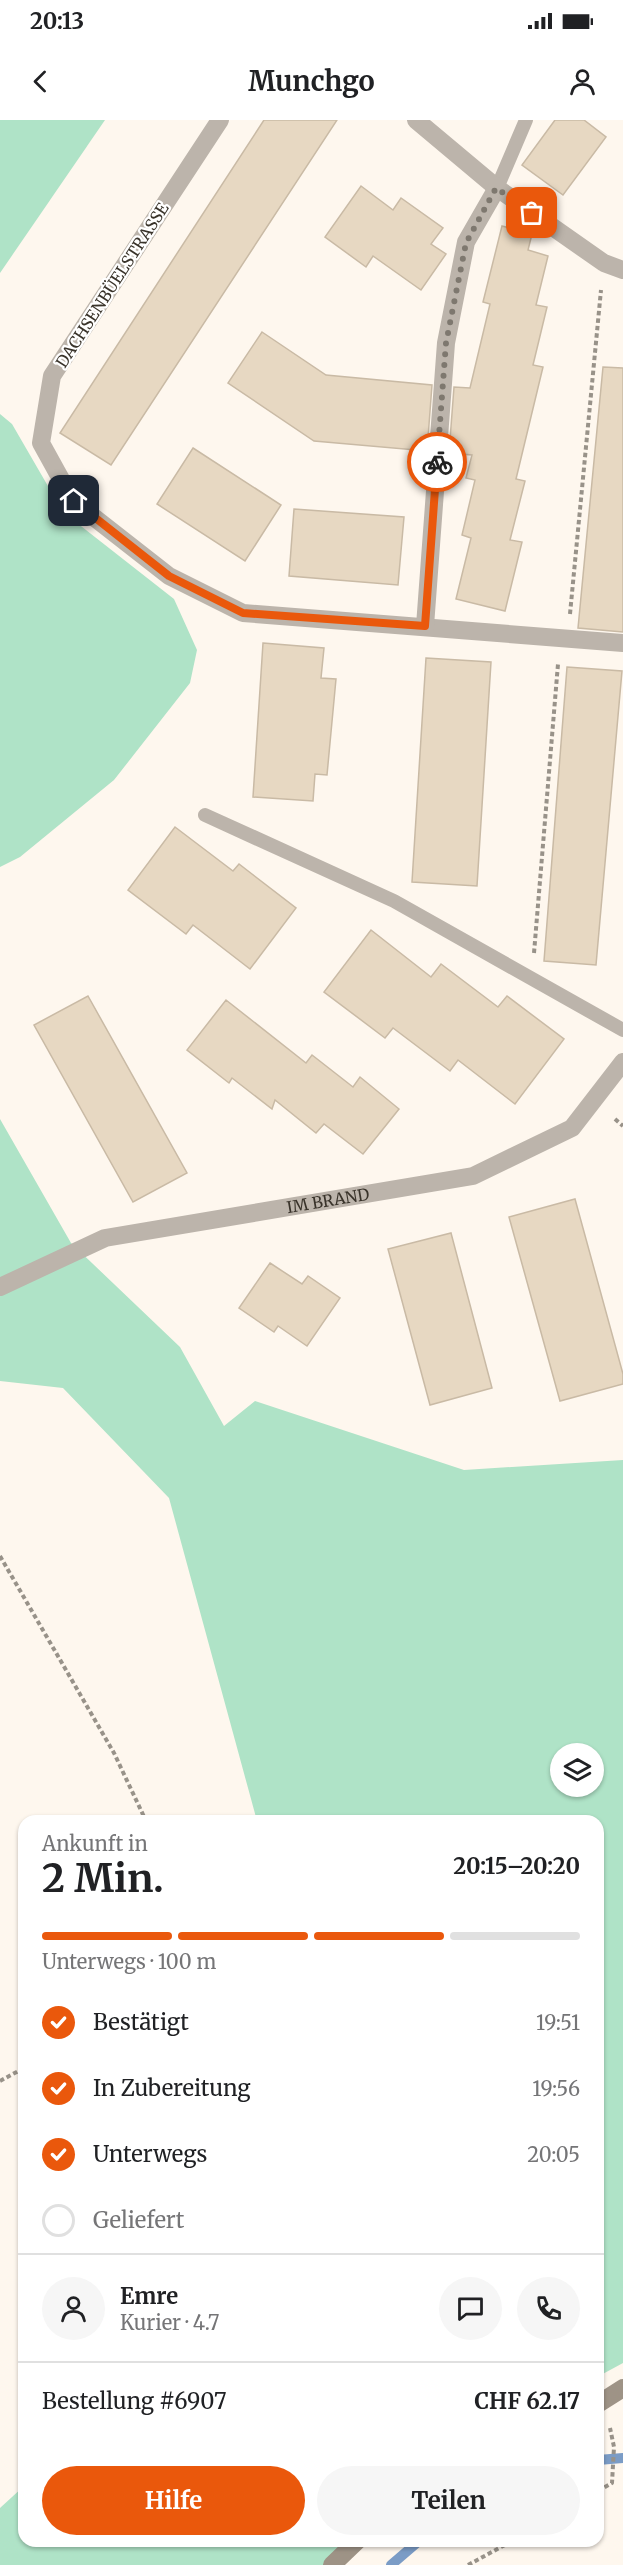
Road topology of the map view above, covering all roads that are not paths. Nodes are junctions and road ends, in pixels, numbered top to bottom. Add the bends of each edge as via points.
1 (220, 120) edge
2 (416, 120) edge
3 (526, 120) edge
4 (496, 188) junction
5 (623, 270) edge
6 (425, 626) junction
7 (623, 643) edge
8 (205, 815) dead end
9 (623, 1030) edge
10 (623, 1062) edge
11 (0, 1287) edge
12 (623, 2388) edge
13 (604, 2400) edge
14 (351, 2547) edge
15 (332, 2565) edge

1 - 6 street, DACHSENBÜELSTRASSE via 52,376 41,442 74,501 169,576 243,613
2 - 4 street
3 - 4 lane
4 - 5 street via 604,263
4 - 6 street via 466,243 446,343
6 - 7 street, DACHSENBÜELSTRASSE
8 - 9 lane via 394,901
10 - 11 street, IM BRAND via 572,1128 473,1176 105,1238
12 - 13 street
14 - 15 street

